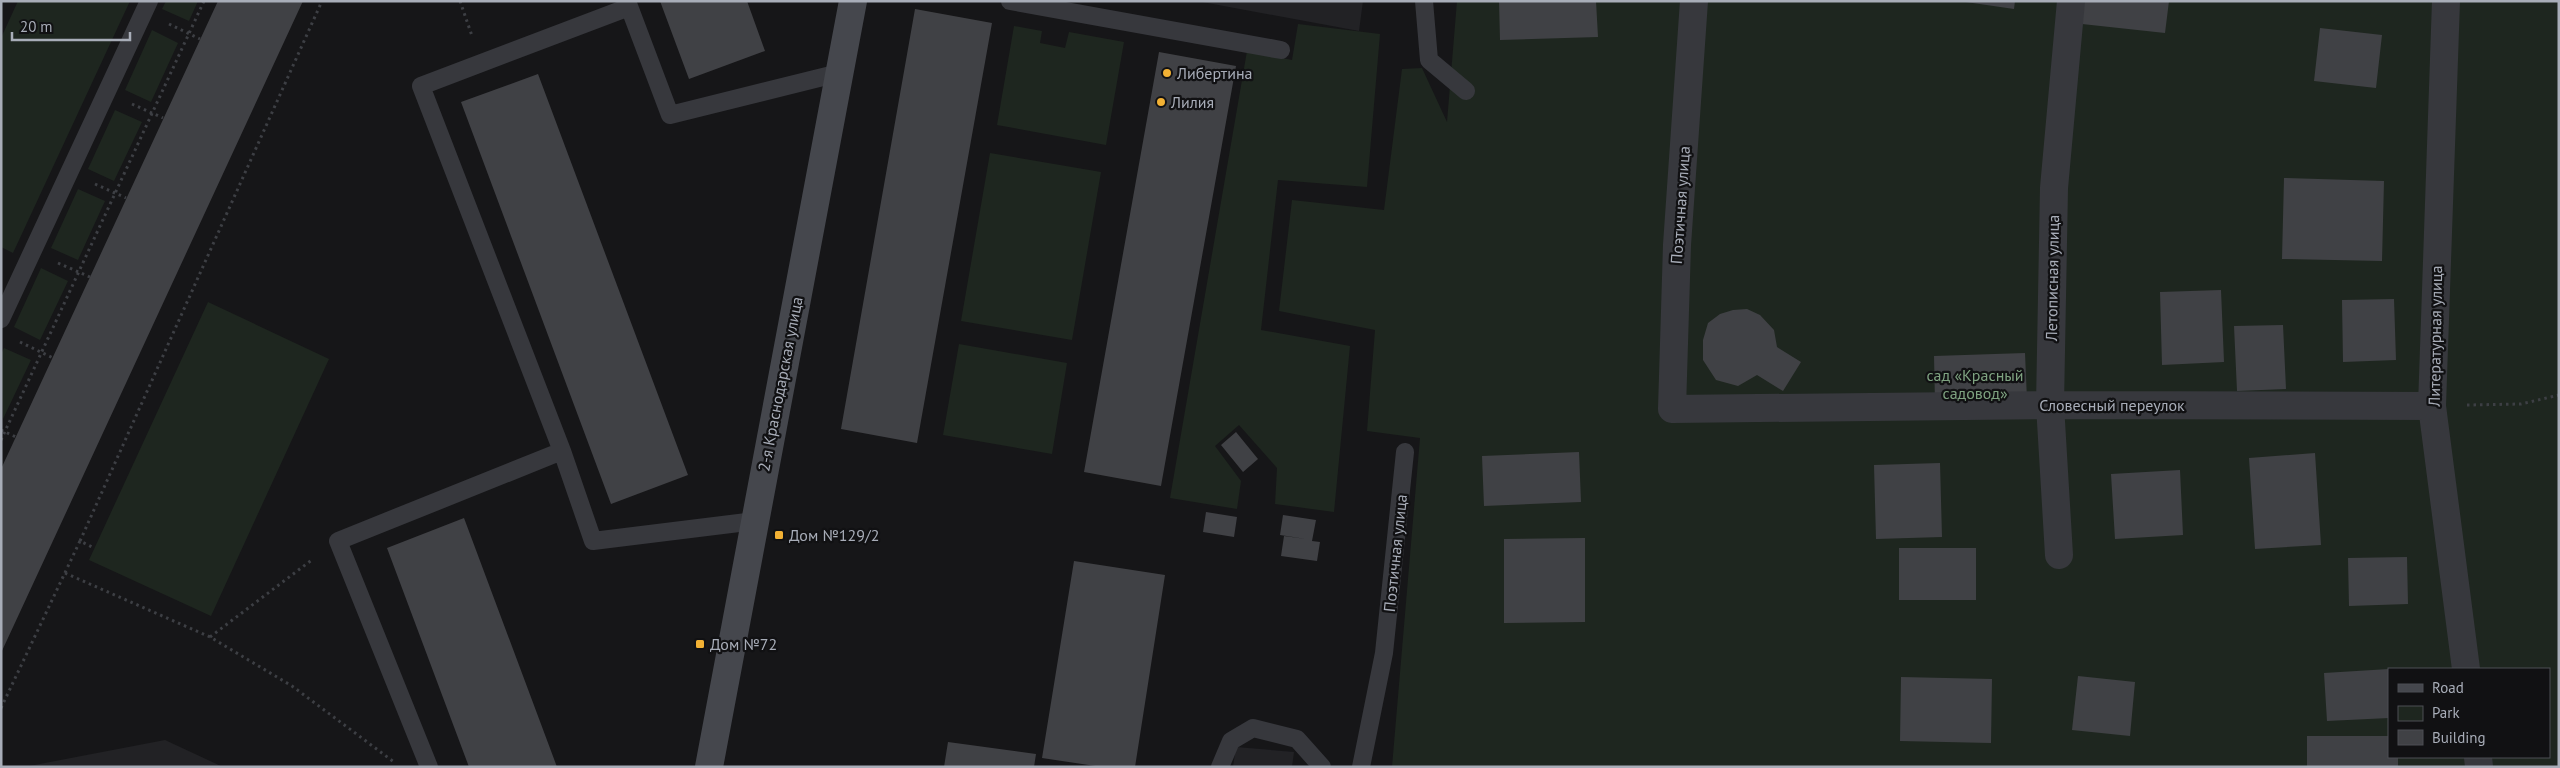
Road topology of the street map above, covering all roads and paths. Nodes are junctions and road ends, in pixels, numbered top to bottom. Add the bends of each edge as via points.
1 (149, 1) edge
2 (204, 1) edge
3 (322, 1) edge
4 (460, 1) edge
5 (853, 1) edge
6 (1010, 1) edge
7 (1424, 1) edge
8 (1694, 1) edge
9 (2071, 1) edge
10 (2446, 1) edge
11 (628, 4) edge
12 (1281, 50) dead end
13 (481, 63) junction
14 (839, 73) junction
15 (1466, 91) dead end
16 (1, 319) edge
17 (18, 341) dead end
18 (42, 352) junction
19 (53, 358) dead end
20 (2559, 395) edge
21 (2050, 405) junction
22 (2432, 406) junction
23 (1672, 409) joint
24 (3, 431) edge
25 (16, 437) dead end
26 (1, 440) edge
27 (562, 452) junction
28 (1405, 452) dead end
29 (755, 521) junction
30 (80, 541) junction
31 (338, 541) junction
32 (94, 548) dead end
33 (2059, 555) dead end
34 (65, 573) junction
35 (210, 636) junction
36 (2466, 668) edge
37 (1, 708) edge
38 (401, 767) edge
39 (430, 767) edge
40 (709, 767) edge
41 (1220, 767) edge
42 (1322, 767) edge
43 (1362, 767) edge

1 - 16 lane
2 - 18 path
3 - 30 path
4 - 13 path
5 - 14 street, 2-я Краснодарская улица
6 - 12 lane
7 - 15 lane via 1429,60
8 - 23 street, Поэтичная улица via 1676,244
9 - 21 street, Летописная улица via 2054,188
10 - 22 street, Литературная улица
11 - 13 lane
11 - 14 lane via 670,115
13 - 27 lane via 421,86
14 - 29 street, 2-я Краснодарская улица
17 - 18 path
18 - 19 path
18 - 24 path
20 - 22 path via 2521,404
21 - 22 street, Словесный переулок
21 - 23 street, Словесный переулок
21 - 33 street, Летописная улица
22 - 36 street, Литературная улица
24 - 25 path
24 - 26 path
27 - 29 lane via 593,541
27 - 31 lane
28 - 43 lane, Поэтичная улица via 1384,653
29 - 40 street, 2-я Краснодарская улица
30 - 32 path
30 - 34 path
31 - 35 path
31 - 39 lane
34 - 35 path
34 - 37 path
35 - 38 path via 292,686
41 - 42 lane via 1231,741 1253,728 1297,739

